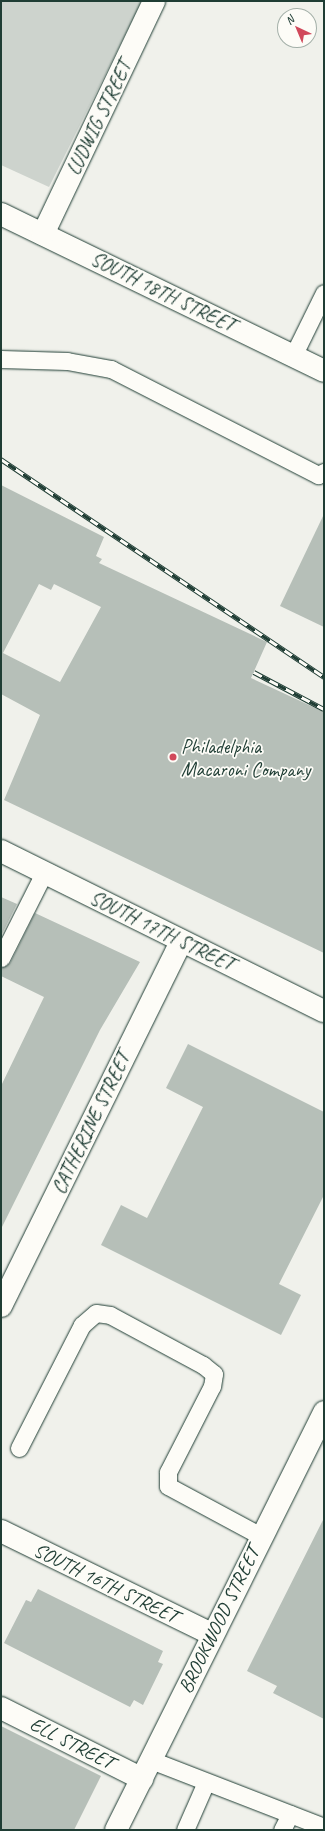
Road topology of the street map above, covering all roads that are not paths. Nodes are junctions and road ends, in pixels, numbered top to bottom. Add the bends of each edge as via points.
1 (154, 1) edge
2 (1, 214) edge
3 (43, 234) junction
4 (324, 293) edge
5 (319, 315) edge
6 (293, 356) junction
7 (1, 359) edge
8 (324, 371) edge
9 (324, 472) edge
10 (1, 851) edge
11 (44, 873) junction
12 (181, 941) junction
13 (1, 958) edge
14 (324, 1011) edge
15 (1, 1306) edge
16 (324, 1412) edge
17 (19, 1448) dead end
18 (1, 1532) edge
19 (261, 1536) junction
20 (211, 1634) junction
21 (1, 1708) edge
22 (147, 1770) junction
23 (206, 1782) junction
24 (290, 1814) junction
25 (324, 1827) edge
26 (116, 1830) edge
27 (185, 1830) edge
28 (282, 1830) edge

1 - 3 street, LUDWIG STREET
2 - 3 street, SOUTH 18TH STREET
3 - 6 street, SOUTH 18TH STREET
4 - 5 lane
5 - 6 lane
6 - 8 street, SOUTH 18TH STREET
7 - 9 lane via 67,361 111,369 318,474
10 - 11 street, SOUTH 17TH STREET
11 - 12 street, SOUTH 17TH STREET
11 - 13 lane
12 - 14 street, SOUTH 17TH STREET
12 - 15 street, CATHERINE STREET
16 - 19 street, BROOKWOOD STREET
17 - 19 lane via 82,1325 96,1313 110,1316 203,1365 214,1374 212,1386 168,1472 168,1486
18 - 20 street, SOUTH 16TH STREET
19 - 20 street, BROOKWOOD STREET
20 - 22 street, BROOKWOOD STREET
21 - 22 street, ELL STREET
22 - 23 lane
22 - 26 street, BROOKWOOD STREET
23 - 24 lane
23 - 27 lane
24 - 25 lane
24 - 28 lane

